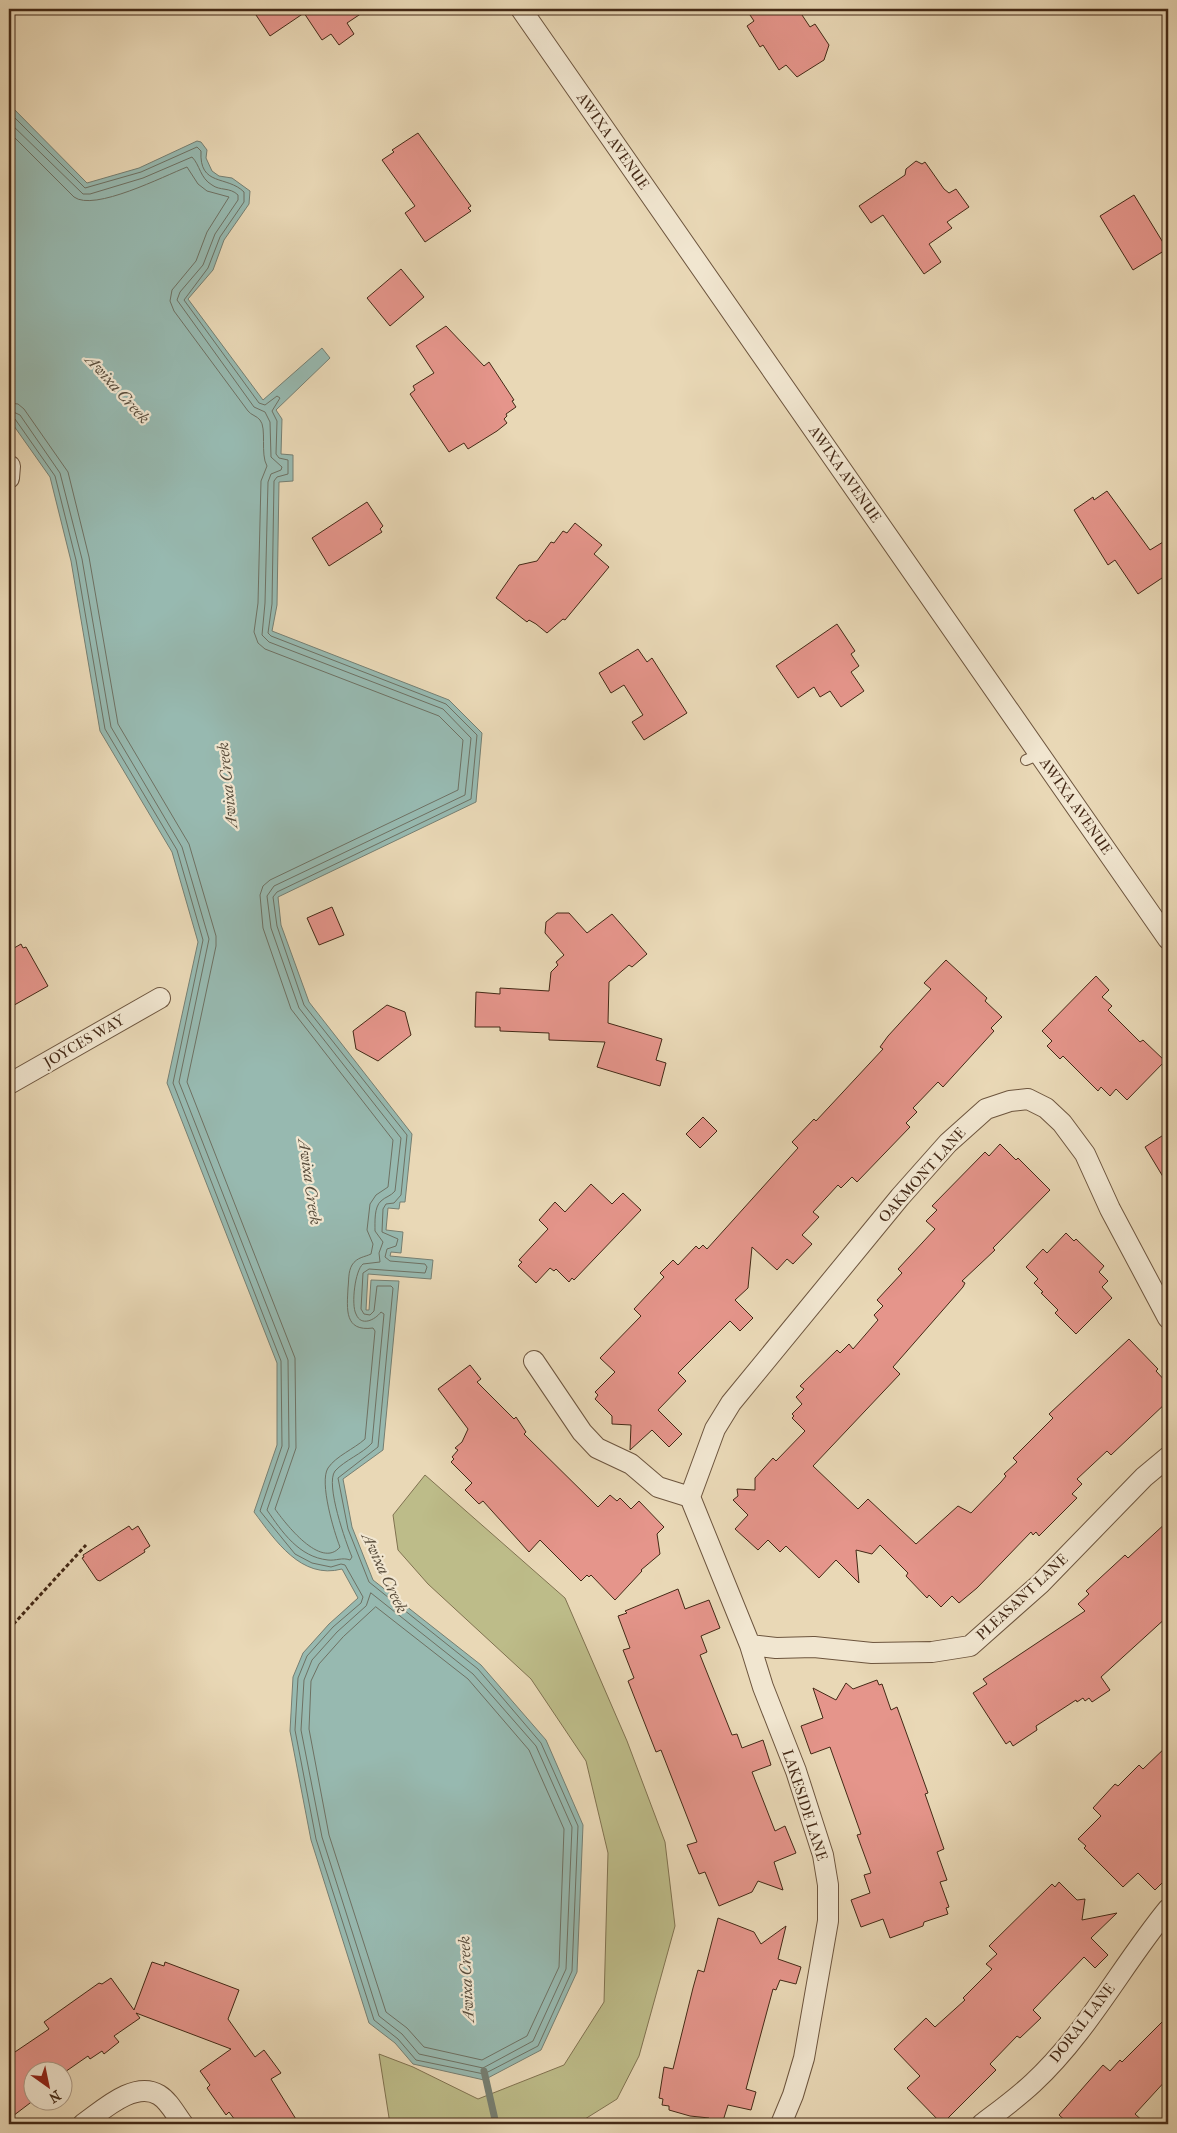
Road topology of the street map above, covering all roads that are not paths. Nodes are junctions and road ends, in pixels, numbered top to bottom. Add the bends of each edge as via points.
1 (521, 9) edge
2 (1168, 939) edge
3 (160, 998) dead end
4 (9, 1084) edge
5 (1168, 1318) edge
6 (534, 1361) dead end
7 (1168, 1457) edge
8 (690, 1497) junction
9 (750, 1645) junction
10 (1168, 1909) edge
11 (83, 2124) edge
12 (183, 2124) edge
13 (781, 2124) edge
14 (982, 2124) edge

1 - 2 street, AWIXA AVENUE via 1033,757
3 - 4 street, JOYCES WAY
5 - 8 street, OAKMONT LANE via 1110,1209 1085,1154 1062,1123 1046,1108 1028,1099 986,1109 948,1143 900,1197 731,1403 715,1429
6 - 8 street via 596,1448 631,1464 658,1487
7 - 9 street, PLEASANT LANE via 1144,1477 1040,1584 970,1646 932,1652 872,1653
8 - 9 street, LAKESIDE LANE
9 - 13 street, LAKESIDE LANE via 812,1817 828,1885 828,1921 804,2058
10 - 14 street, DORAL LANE via 1071,2040 1033,2083
11 - 12 street via 123,2097 142,2092 158,2094 168,2102

